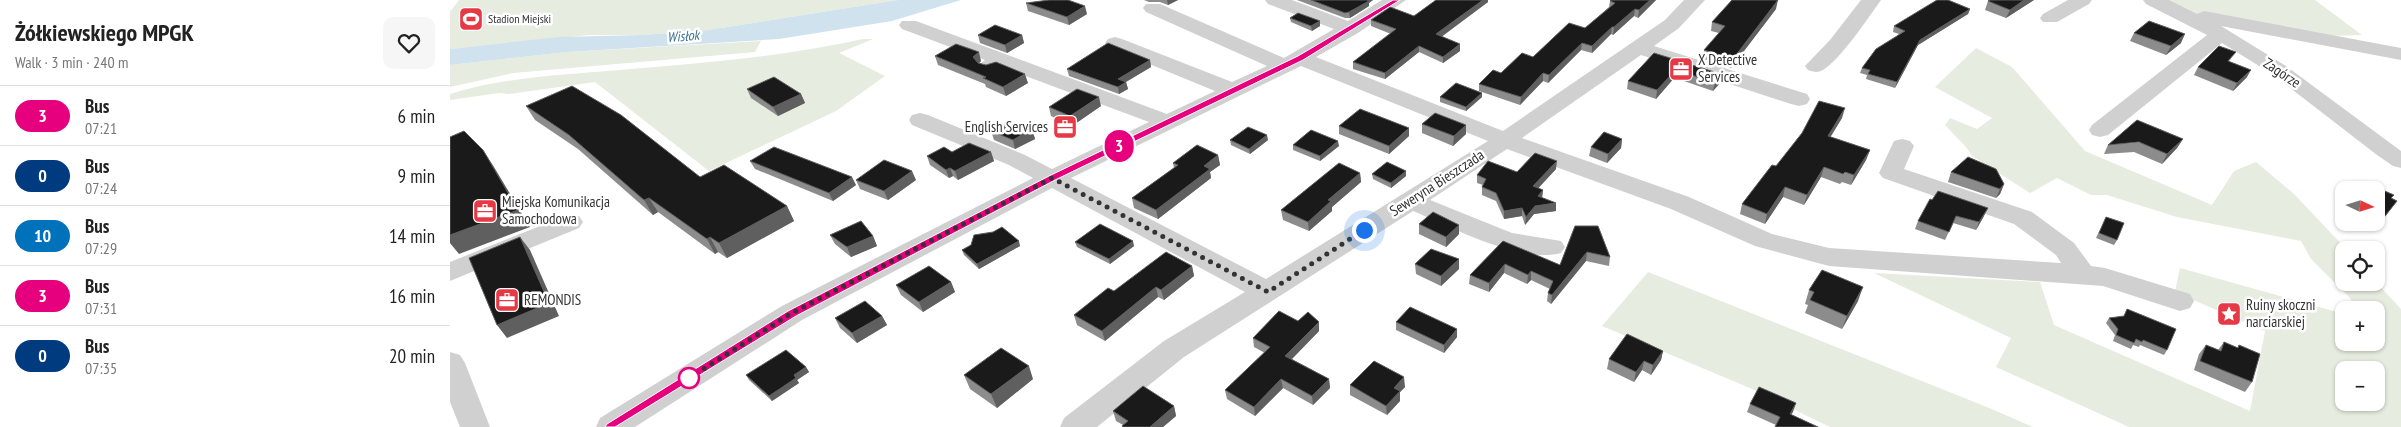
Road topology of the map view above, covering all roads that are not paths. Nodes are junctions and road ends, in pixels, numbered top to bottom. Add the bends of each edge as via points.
1 (1275, 0) edge
2 (1396, 0) edge
3 (1695, 0) edge
4 (1871, 0) edge
5 (2082, 0) edge
6 (2153, 0) edge
7 (1153, 8) dead end
8 (2181, 13) junction
9 (2050, 18) dead end
10 (908, 25) dead end
11 (1351, 29) junction
12 (2221, 34) junction
13 (1115, 43) dead end
14 (1637, 47) junction
15 (2401, 54) edge
16 (1293, 62) junction
17 (1815, 66) dead end
18 (1236, 91) junction
19 (1799, 99) dead end
20 (920, 120) dead end
21 (1168, 122) junction
22 (2100, 130) dead end
23 (1505, 140) junction
24 (1902, 146) dead end
25 (2401, 162) edge
26 (1052, 178) junction
27 (1411, 201) junction
28 (570, 222) dead end
29 (1552, 247) dead end
30 (450, 272) edge
31 (2084, 276) junction
32 (1268, 292) junction
33 (2180, 301) dead end
34 (450, 363) edge
35 (475, 427) edge
36 (611, 427) edge
37 (1075, 427) edge

1 - 11 street
2 - 11 street
3 - 14 street, Seweryna Bieszczada via 1672,24
4 - 17 street via 1838,44
5 - 9 street
6 - 8 street, Zagórze
7 - 16 street
8 - 12 street, Zagórze
8 - 15 street
10 - 21 street via 996,63
11 - 16 street
12 - 22 street
12 - 25 street, Zagórze via 2279,70
13 - 18 street
14 - 19 street
14 - 23 street, Seweryna Bieszczada
16 - 18 street
16 - 23 street
18 - 21 street
20 - 26 street
21 - 26 street
23 - 27 street, Seweryna Bieszczada
23 - 31 street via 1680,203 1764,240 1828,257
24 - 31 street via 1891,173 2022,218 2065,249
26 - 32 street
26 - 36 street via 792,313
27 - 29 street via 1508,241
27 - 32 street, Seweryna Bieszczada
28 - 30 street
31 - 33 street via 2105,278
32 - 37 street, Seweryna Bieszczada via 1174,349
34 - 35 street

